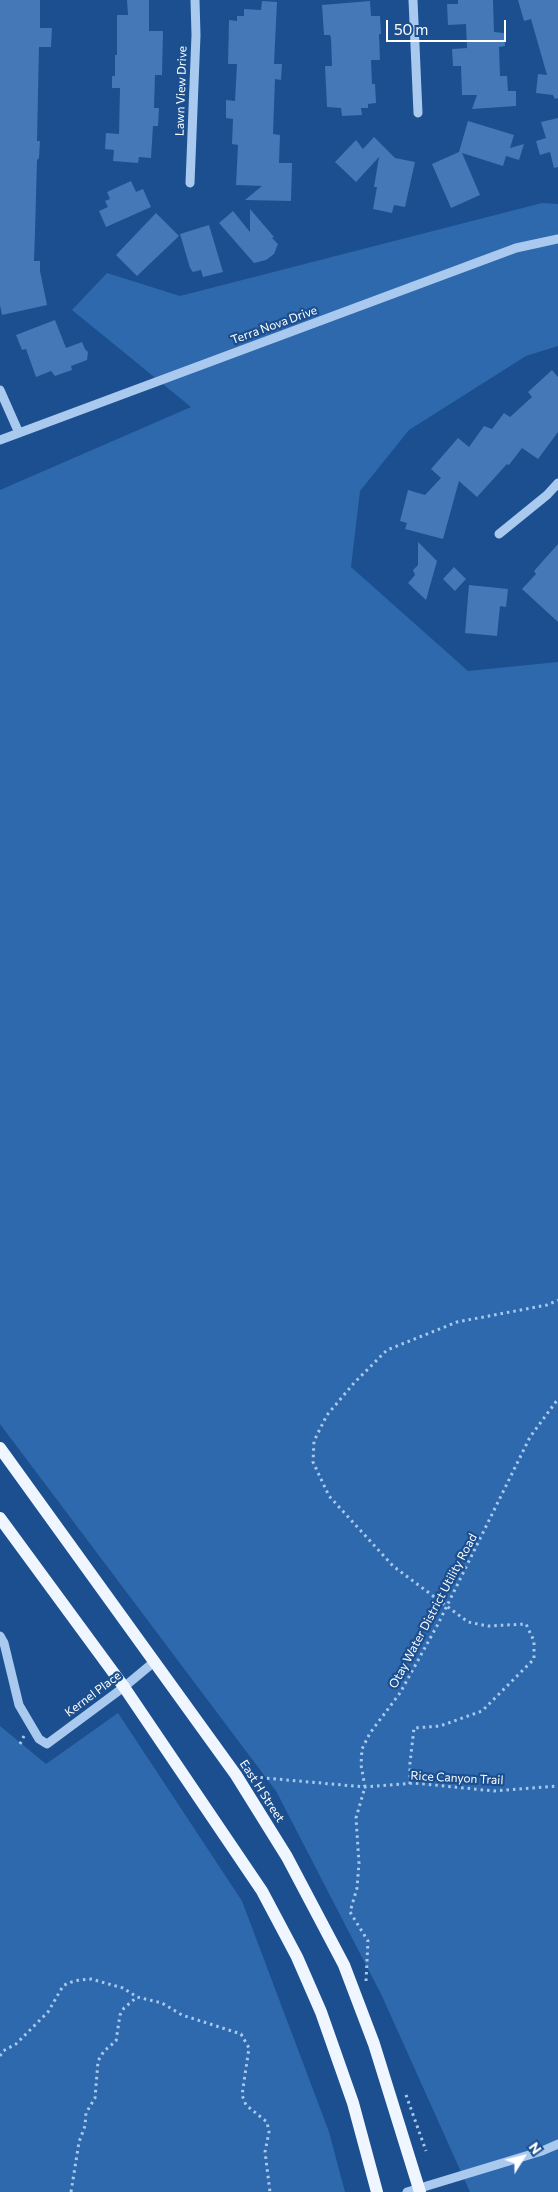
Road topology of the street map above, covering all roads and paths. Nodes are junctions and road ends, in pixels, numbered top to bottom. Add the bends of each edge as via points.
1 (196, 0) edge
2 (412, 0) edge
3 (418, 113) dead end
4 (190, 184) dead end
5 (558, 239) edge
6 (0, 390) edge
7 (19, 433) junction
8 (0, 440) edge
9 (558, 483) edge
10 (499, 534) dead end
11 (558, 1300) edge
12 (558, 1399) edge
13 (0, 1448) edge
14 (0, 1518) edge
15 (446, 1607) junction
16 (0, 1636) edge
17 (154, 1662) junction
18 (124, 1687) junction
19 (236, 1775) junction
20 (410, 1784) junction
21 (365, 1786) junction
22 (558, 1786) edge
23 (366, 1982) dead end
24 (137, 1997) junction
25 (0, 2056) edge
26 (406, 2094) dead end
27 (558, 2144) edge
28 (426, 2151) dead end
29 (415, 2191) edge
30 (71, 2192) edge
31 (270, 2192) edge
32 (377, 2192) edge

1 - 4 street, Lawn View Drive
2 - 3 street
5 - 7 street, Terra Nova Drive via 516,248
6 - 7 street
7 - 8 street, Terra Nova Drive
9 - 10 street
11 - 15 path via 547,1305 457,1322 387,1350 327,1415 314,1441 313,1462 329,1496 393,1566
12 - 15 path, Otay Water District Utility Road via 530,1437
13 - 17 main road, East H Street
14 - 18 main road
15 - 20 path via 468,1622 488,1626 526,1624 534,1641 534,1659 482,1711 440,1726 414,1728
15 - 21 path, Otay Water District Utility Road via 400,1693 362,1748
16 - 18 street, Kernel Place via 19,1706 39,1739 47,1744
17 - 18 street, Kernel Place
17 - 19 main road, East H Street
18 - 32 main road via 262,1890 297,1957 321,2012 353,2103
19 - 21 path, Rice Canyon Trail
19 - 29 main road, East H Street via 287,1857 344,1965 374,2044
20 - 21 path, Rice Canyon Trail
20 - 22 path, Rice Canyon Trail via 494,1791
21 - 23 path, Otay Water District Utility Road via 356,1818 359,1863 357,1888 350,1912 368,1941
24 - 25 path via 123,1988 91,1979 68,1983 48,2012
24 - 30 path via 124,2008 116,2041 98,2061 95,2098 86,2113
24 - 31 path via 162,2003 182,2015 236,2032 245,2039 248,2056 242,2095 246,2105 267,2122 265,2152
26 - 28 path
27 - 29 street

